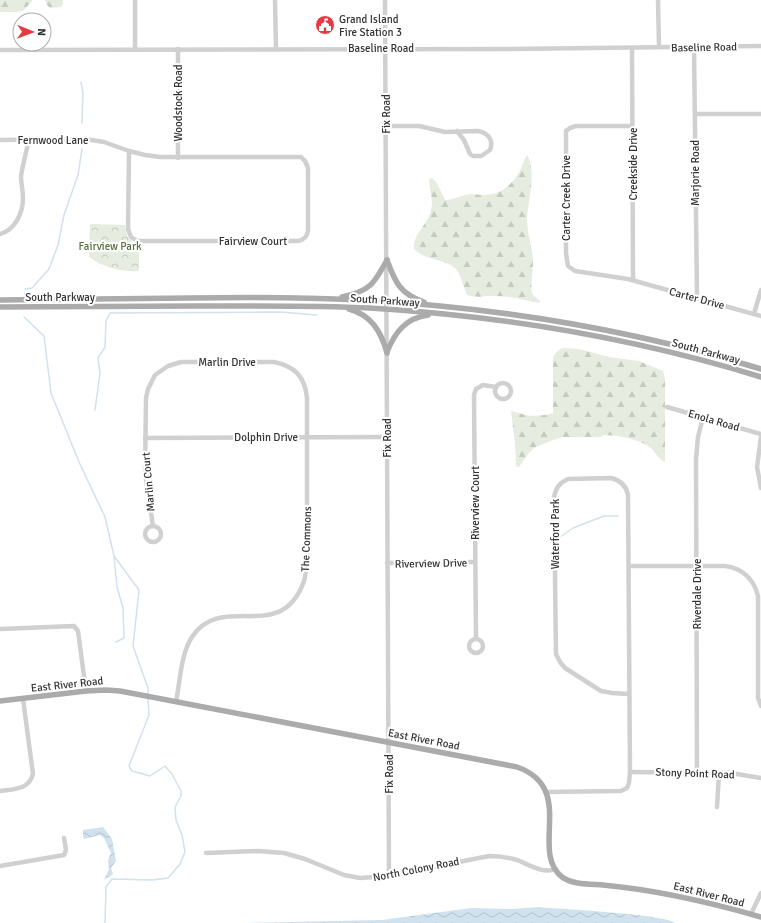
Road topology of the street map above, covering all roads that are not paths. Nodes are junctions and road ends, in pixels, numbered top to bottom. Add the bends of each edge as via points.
1 (135, 0) edge
2 (276, 0) edge
3 (385, 0) edge
4 (658, 0) edge
5 (761, 46) edge
6 (694, 47) junction
7 (276, 48) junction
8 (386, 48) junction
9 (632, 48) junction
10 (659, 48) junction
11 (135, 49) junction
12 (178, 49) junction
13 (0, 50) edge
14 (695, 114) junction
15 (761, 114) edge
16 (386, 126) junction
17 (632, 126) junction
18 (457, 131) junction
19 (0, 140) edge
20 (29, 140) junction
21 (129, 151) junction
22 (178, 158) junction
23 (0, 234) edge
24 (387, 260) junction
25 (633, 280) junction
26 (761, 290) edge
27 (696, 298) junction
28 (335, 299) junction
29 (0, 300) edge
30 (387, 302) junction
31 (432, 305) junction
32 (333, 306) junction
33 (0, 308) edge
34 (387, 309) junction
35 (438, 313) junction
36 (754, 314) junction
37 (761, 316) edge
38 (387, 352) junction
39 (761, 368) edge
40 (761, 377) edge
41 (496, 387) dead end
42 (667, 407) dead end
43 (703, 417) junction
44 (761, 434) edge
45 (307, 437) junction
46 (387, 437) junction
47 (761, 437) edge
48 (145, 438) junction
49 (761, 488) edge
50 (153, 526) dead end
51 (475, 562) junction
52 (387, 563) junction
53 (628, 566) junction
54 (696, 566) junction
55 (0, 630) edge
56 (759, 636) edge
57 (476, 639) dead end
58 (86, 691) junction
59 (629, 694) junction
60 (23, 699) junction
61 (0, 701) edge
62 (176, 702) junction
63 (761, 706) edge
64 (389, 742) junction
65 (630, 772) junction
66 (697, 772) junction
67 (719, 773) junction
68 (761, 778) edge
69 (0, 791) edge
70 (546, 792) junction
71 (717, 807) dead end
72 (64, 838) dead end
73 (206, 853) dead end
74 (0, 866) edge
75 (556, 869) junction
76 (389, 876) junction
77 (761, 893) edge
78 (751, 914) junction
79 (761, 918) edge

1 - 11 street
2 - 7 street
3 - 8 street, Fix Road
4 - 10 street
5 - 6 street, Baseline Road
6 - 10 street, Baseline Road
6 - 14 street, Marjorie Road
7 - 8 street, Baseline Road
7 - 12 street, Baseline Road
8 - 9 street, Baseline Road
8 - 16 street, Fix Road
9 - 10 street, Baseline Road
9 - 17 street, Creekside Drive
11 - 12 street, Baseline Road
11 - 13 street, Baseline Road
12 - 22 street, Woodstock Road
14 - 15 street
14 - 27 street, Marjorie Road
16 - 18 street via 419,126 445,132
16 - 24 street, Fix Road
17 - 25 street, Creekside Drive
17 - 25 street, Carter Creek Drive via 574,126 568,129 565,136 568,266 575,270
18 - 18 street via 473,156 481,156 490,150 490,137 483,132
19 - 20 street, Fernwood Lane
20 - 21 street, Fernwood Lane via 85,139 104,142
20 - 23 street via 21,179 23,204 14,226
21 - 22 street, Fairview Court
21 - 22 street, Fairview Court via 128,229 131,237 137,241 298,241 307,236 308,172 307,164 301,157
24 - 28 main road via 376,280 368,288
24 - 30 street, Fix Road
24 - 31 main road via 392,275 401,289 411,297
25 - 27 street, Carter Drive
26 - 36 street
27 - 36 street, Carter Drive
28 - 29 main road, South Parkway
28 - 30 main road, South Parkway
30 - 31 main road, South Parkway
30 - 34 street, Fix Road
31 - 39 main road, South Parkway via 504,313 595,328
32 - 33 main road, South Parkway
32 - 34 main road, South Parkway
32 - 38 main road via 355,311 372,321 379,330
34 - 35 main road, South Parkway
34 - 38 street, Fix Road
35 - 38 main road via 406,323 396,334
35 - 40 main road, South Parkway via 591,335
36 - 37 street, Carter Drive
38 - 46 street, Fix Road
41 - 51 street, Riverview Court via 483,385 476,389 474,395
42 - 43 street, Enola Road
43 - 44 street, Enola Road
43 - 54 street, Riverdale Drive via 696,459
45 - 46 street, Dolphin Drive
45 - 48 street, Dolphin Drive
45 - 48 street, Marlin Drive via 306,390 300,377 291,368 274,362 202,362 174,364 155,376 146,398
45 - 62 street, The Commons via 307,560 304,580 295,598 286,608 267,615 220,617 201,627 185,651
46 - 52 street, Fix Road
47 - 49 street via 757,467
48 - 50 street, Marlin Court via 146,473
51 - 52 street, Riverview Drive
51 - 57 street, Riverview Court
52 - 64 street, Fix Road
53 - 54 street
53 - 59 street, Waterford Park
53 - 59 street, Waterford Park via 628,495 623,484 611,478 572,478 563,481 557,487 554,497 556,654 565,668 601,691
54 - 56 street via 731,566 748,577 758,596
54 - 66 street, Riverdale Drive
55 - 58 street via 76,627
56 - 63 street via 758,698
58 - 60 main road, East River Road
58 - 62 main road, East River Road via 111,690
59 - 65 street, Waterford Park
60 - 61 main road, East River Road
60 - 69 street via 33,774 30,782 24,787
62 - 64 main road, East River Road
64 - 70 main road, East River Road via 517,767 533,775
64 - 76 street, Fix Road
65 - 66 street, Stony Point Road
65 - 70 street, Waterford Park via 628,786 621,791
66 - 67 street, Stony Point Road
67 - 68 street, Stony Point Road
67 - 71 street
70 - 75 main road, East River Road via 549,804 550,853
72 - 74 street via 64,855
73 - 76 street, North Colony Road via 284,853 352,877
75 - 76 street, North Colony Road via 545,871 511,859 488,856
75 - 78 main road, East River Road via 562,877 576,882 654,891
77 - 78 street
78 - 79 main road, East River Road

